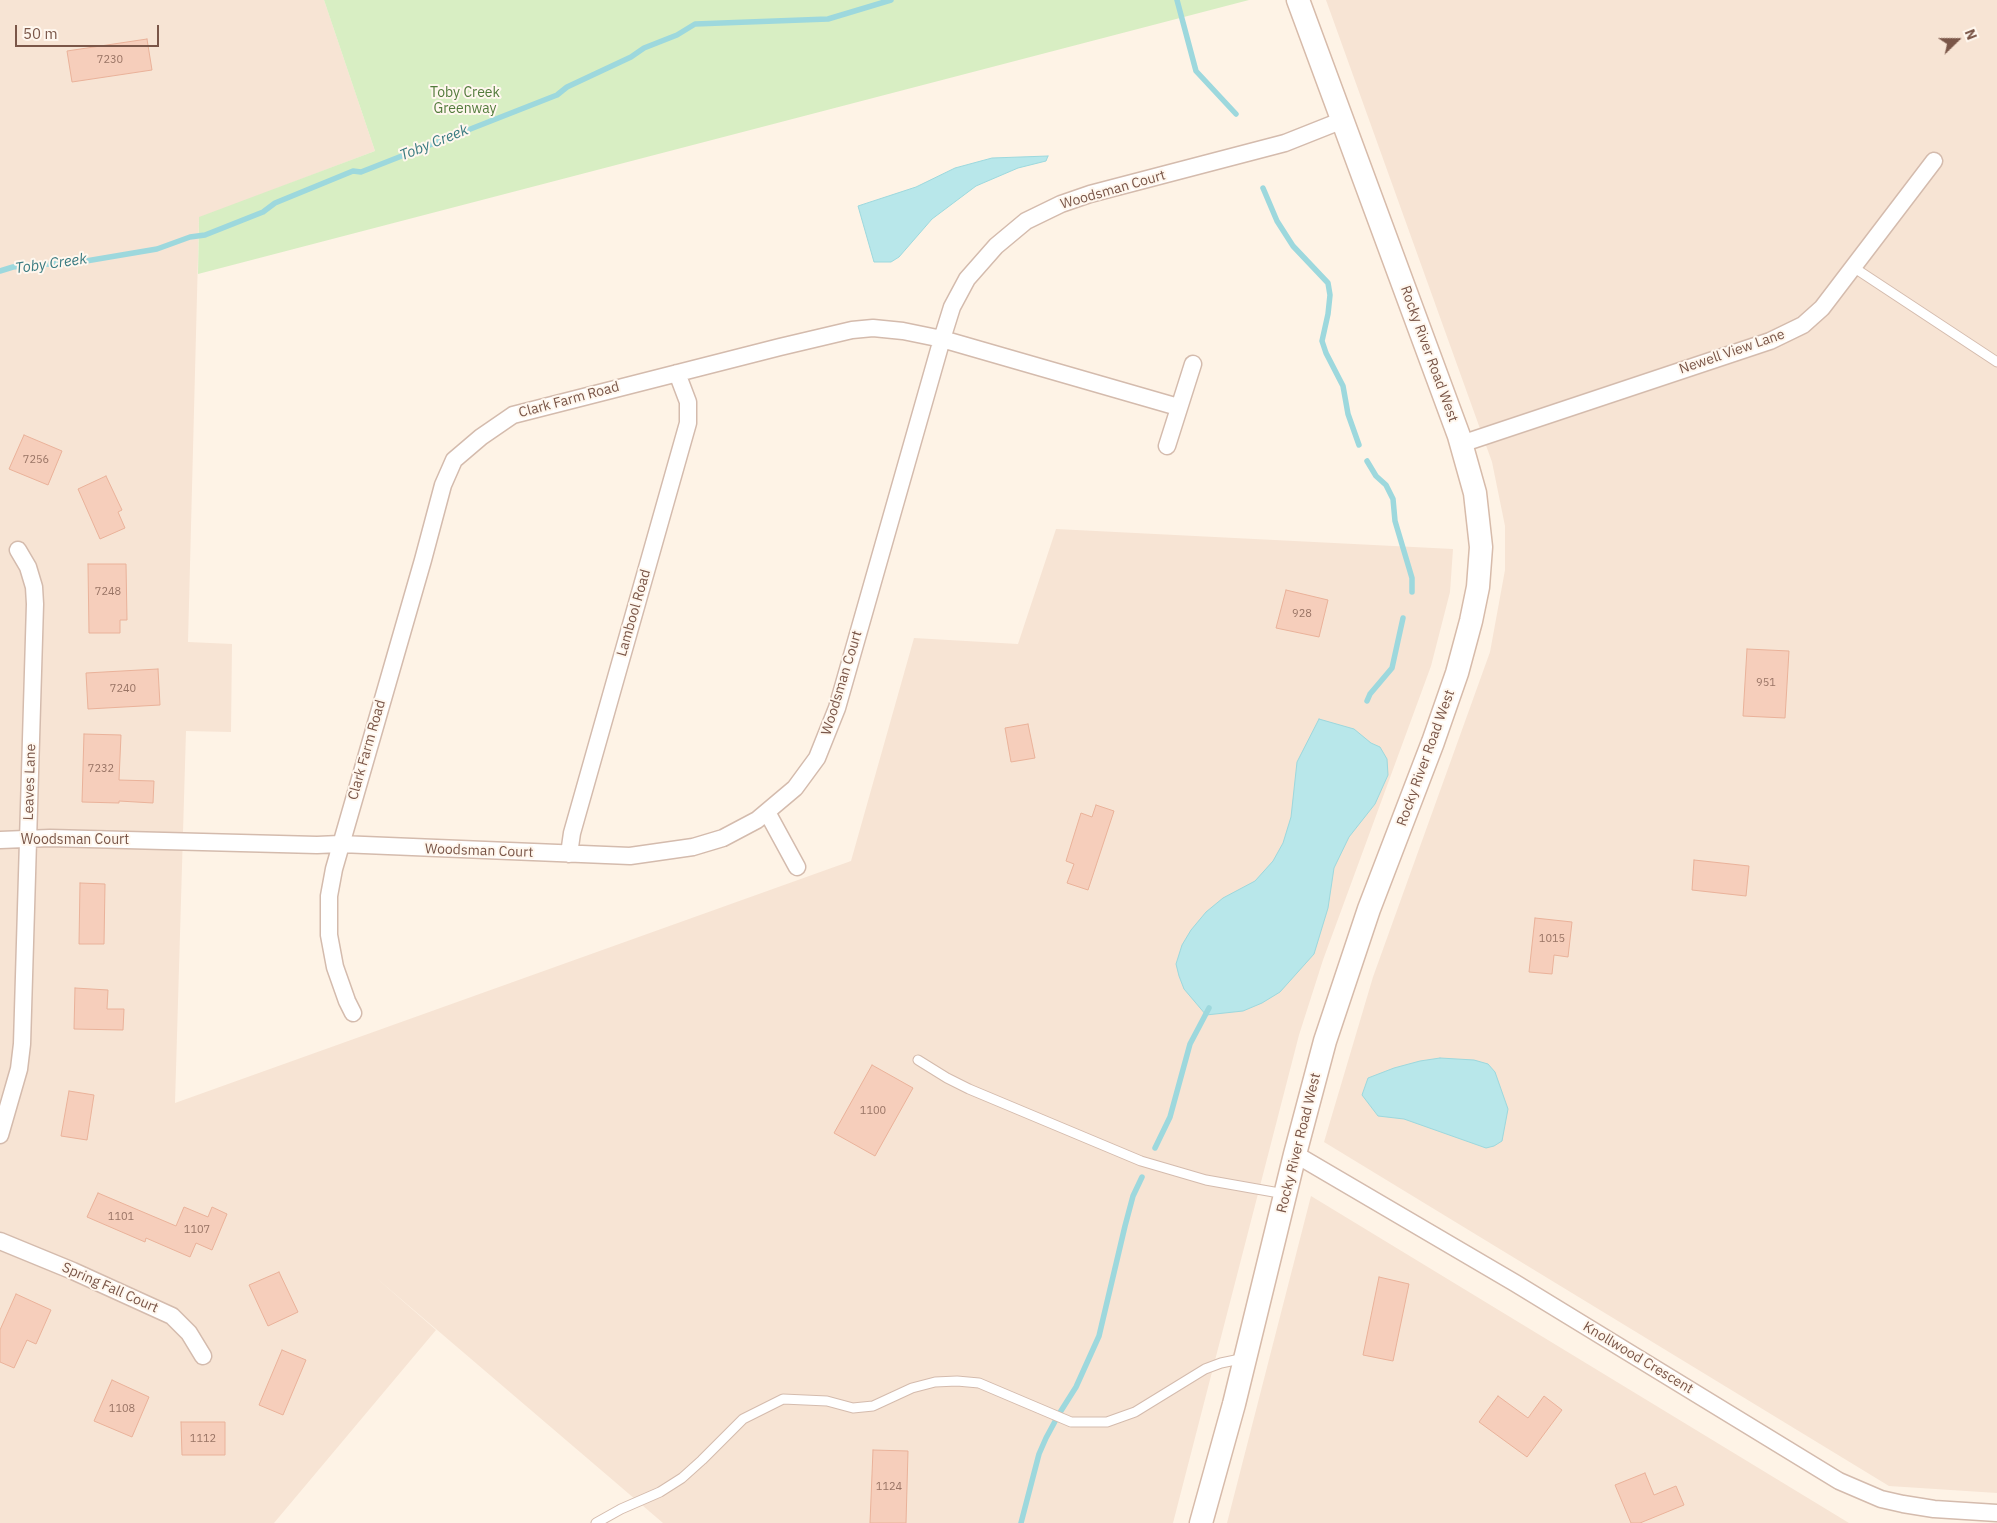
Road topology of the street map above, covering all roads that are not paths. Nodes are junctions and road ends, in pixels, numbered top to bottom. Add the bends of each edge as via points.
1 (1298, 0) edge
2 (1342, 120) junction
3 (1934, 161) dead end
4 (1853, 267) junction
5 (942, 339) junction
6 (1997, 362) edge
7 (1192, 364) dead end
8 (677, 373) junction
9 (1178, 407) junction
10 (1462, 444) junction
11 (1167, 446) dead end
12 (18, 550) dead end
13 (767, 812) junction
14 (28, 839) junction
15 (0, 840) edge
16 (340, 844) junction
17 (569, 854) junction
18 (797, 867) dead end
19 (354, 1013) dead end
20 (918, 1060) dead end
21 (0, 1135) edge
22 (1295, 1154) junction
23 (1285, 1194) junction
24 (0, 1241) edge
25 (202, 1356) dead end
26 (1245, 1358) junction
27 (1997, 1513) edge
28 (596, 1523) edge
29 (1201, 1523) edge

1 - 2 street, Rocky River Road West
2 - 5 street, Woodsman Court via 1285,143 1090,194 1026,222 996,246 967,279 952,308
2 - 10 street, Rocky River Road West
3 - 4 street, Newell View Lane
4 - 6 lane
4 - 10 street, Newell View Lane via 1822,308 1803,325 1782,337
5 - 8 street, Clark Farm Road via 873,328 852,330
5 - 9 street, Clark Farm Road
5 - 13 street, Woodsman Court via 838,708 818,758 795,788
7 - 9 street
8 - 16 street, Clark Farm Road via 513,415 454,460 443,485
8 - 17 street, Lambool Road via 688,402 688,423 572,833
9 - 11 street
10 - 22 street, Rocky River Road West via 1480,527 1478,587 1472,621 1458,673 1349,967 1325,1041
12 - 14 street, Leaves Lane via 34,587
13 - 17 street, Woodsman Court via 724,838 693,847 630,856
13 - 18 street
14 - 15 street, Woodsman Court
14 - 16 street, Woodsman Court
14 - 21 street, Leaves Lane via 22,1044 19,1069
16 - 17 street, Woodsman Court
16 - 19 street, Clark Farm Road via 330,896 329,935 335,967
20 - 23 lane via 969,1089 1140,1161 1206,1180
22 - 23 street, Rocky River Road West
22 - 27 street, Knollwood Crescent via 1515,1283 1839,1481 1881,1499 1903,1504
23 - 26 street, Rocky River Road West
24 - 25 street, Spring Fall Court via 172,1316 189,1334
26 - 28 lane via 1205,1369 1156,1400 1107,1422 1071,1422 979,1384 957,1381 912,1388 873,1406 853,1408 827,1401 783,1399 743,1418 682,1478
26 - 29 street, Rocky River Road West

